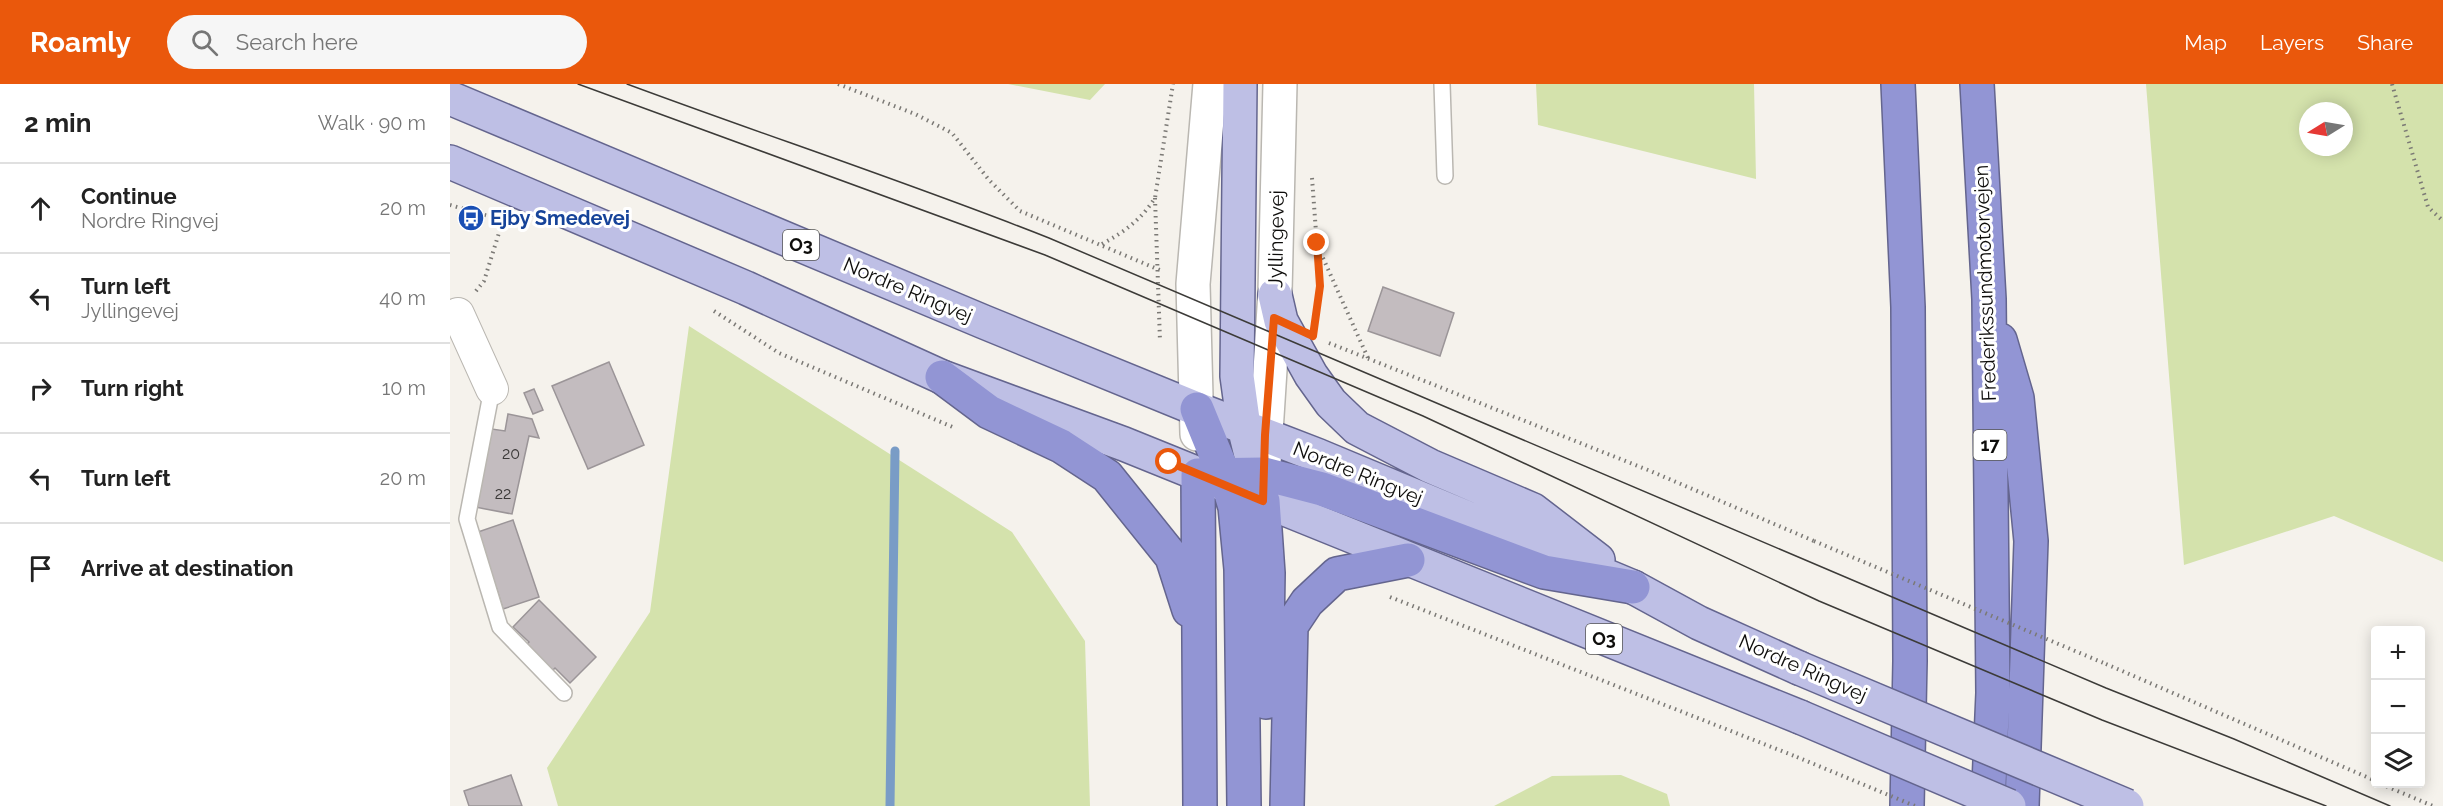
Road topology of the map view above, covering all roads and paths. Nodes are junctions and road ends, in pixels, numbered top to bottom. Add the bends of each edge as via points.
1 (838, 84) edge
2 (1173, 84) edge
3 (1209, 84) edge
4 (1239, 84) edge
5 (1280, 84) edge
6 (1442, 84) edge
7 (1898, 84) edge
8 (1977, 84) edge
9 (2392, 84) edge
10 (450, 98) edge
11 (450, 162) edge
12 (1312, 176) dead end
13 (1444, 176) dead end
14 (503, 220) dead end
15 (2443, 220) edge
16 (1317, 243) junction
17 (1101, 244) junction
18 (1193, 284) junction
19 (1989, 299) junction
20 (1278, 308) junction
21 (454, 315) edge
22 (1313, 336) junction
23 (1368, 359) junction
24 (942, 377) junction
25 (492, 389) joint
26 (1197, 409) junction
27 (1255, 431) junction
28 (1239, 481) junction
29 (1408, 560) junction
30 (1633, 587) junction
31 (1199, 639) junction
32 (564, 693) dead end
33 (1797, 757) dead end
34 (2371, 779) edge
35 (2392, 788) edge
36 (1200, 806) edge
37 (1244, 806) edge
38 (1264, 806) edge
39 (1287, 806) edge
40 (1907, 806) edge
41 (1915, 806) edge
42 (1988, 806) edge
43 (2008, 806) edge
44 (2022, 806) edge
45 (2127, 806) edge
46 (2433, 806) edge

1 - 17 path via 952,133 1020,211
2 - 17 path via 1155,198 1127,231
3 - 18 street
4 - 27 main road via 1237,376
5 - 20 street, Jyllingevej
6 - 13 lane
7 - 40 highway via 1908,307
8 - 19 highway, Frederikssundmotorvejen / 17
9 - 15 path via 2428,207
10 - 26 main road, Nordre Ringvej / O3
11 - 24 main road, O3 via 746,288
12 - 16 path
14 - 21 path via 484,281
16 - 22 path via 1320,286
16 - 23 path
17 - 18 path
18 - 26 street
19 - 42 highway, Frederikssundmotorvejen / 17 via 1993,693
19 - 44 highway via 2017,398 2031,541
20 - 22 path
20 - 27 street, Jyllingevej
20 - 30 main road via 1311,375 1331,403 1357,428 1430,466 1533,510
21 - 25 street
22 - 23 path
23 - 34 path, bridge via 1648,470
24 - 28 main road, O3 via 1124,444
24 - 31 highway, O3 via 989,412 1061,446 1107,476 1172,557
25 - 32 lane via 467,519 500,627
26 - 27 main road, Nordre Ringvej / O3
26 - 28 highway
27 - 28 street, Jyllingevej
27 - 30 main road, Nordre Ringvej / O3
28 - 29 main road, O3
28 - 30 highway via 1322,489 1544,572
28 - 31 highway
28 - 37 highway via 1235,507 1241,569
28 - 38 highway via 1268,573
29 - 39 highway via 1337,574 1307,602 1291,626
29 - 43 main road, O3, bridge via 1800,717
30 - 45 main road, Nordre Ringvej / O3, bridge via 1799,668
31 - 36 highway
33 - 41 path, bridge
35 - 46 path

